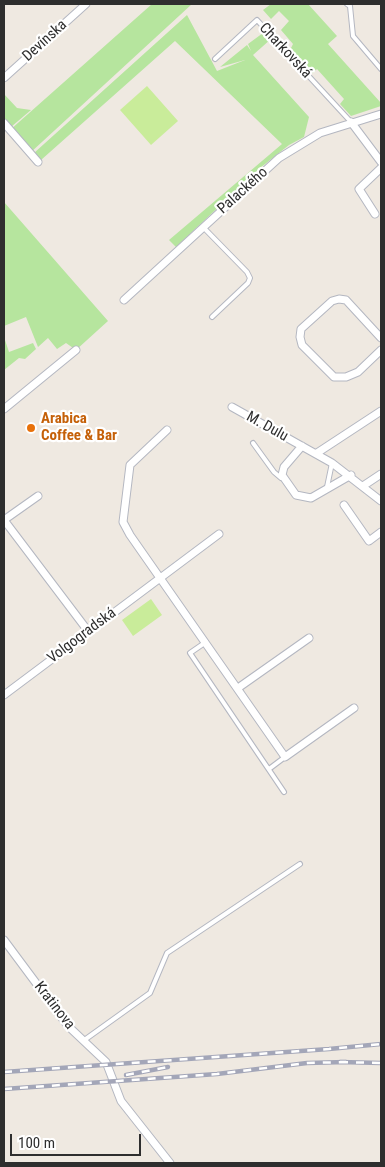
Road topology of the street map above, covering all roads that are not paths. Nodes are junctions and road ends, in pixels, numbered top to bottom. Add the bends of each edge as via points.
1 (86, 4) edge
2 (347, 4) edge
3 (215, 59) dead end
4 (381, 69) edge
5 (4, 78) edge
6 (381, 114) edge
7 (351, 122) junction
8 (4, 123) edge
9 (38, 162) dead end
10 (381, 162) edge
11 (381, 168) edge
12 (375, 214) dead end
13 (203, 227) junction
14 (124, 300) dead end
15 (212, 317) dead end
16 (381, 338) edge
17 (76, 350) dead end
18 (381, 350) edge
19 (232, 407) dead end
20 (4, 408) edge
21 (381, 410) edge
22 (168, 430) dead end
23 (253, 443) dead end
24 (302, 446) junction
25 (317, 454) junction
26 (332, 462) junction
27 (381, 474) edge
28 (351, 475) junction
29 (284, 481) junction
30 (363, 486) junction
31 (327, 489) junction
32 (38, 496) dead end
33 (381, 501) edge
34 (344, 505) dead end
35 (381, 532) edge
36 (219, 534) dead end
37 (160, 577) junction
38 (88, 632) junction
39 (309, 638) dead end
40 (206, 642) junction
41 (238, 688) junction
42 (4, 695) edge
43 (354, 708) dead end
44 (285, 757) junction
45 (269, 769) junction
46 (284, 792) dead end
47 (300, 864) dead end
48 (4, 940) edge
49 (83, 1041) junction
50 (170, 1163) edge

1 - 5 street, Devínska
2 - 4 lane via 350,6 353,36
3 - 7 lane, Charkovská via 257,20
6 - 7 street, Palackého
7 - 10 street
7 - 13 street, Palackého via 304,142 279,158
8 - 9 street
11 - 12 street via 359,189
13 - 14 street, Palackého
13 - 15 lane via 250,278
16 - 18 street via 346,300 339,299 332,301 301,329 300,337 302,345 334,377 358,372
17 - 20 street
19 - 24 street, M. Dulu
21 - 25 street
22 - 37 street via 130,465 123,522
23 - 29 lane
24 - 25 street, M. Dulu
24 - 29 street, M. Dulu via 284,467
25 - 26 street, M. Dulu
26 - 28 street, M. Dulu
26 - 31 lane
27 - 30 street
28 - 30 street, M. Dulu
28 - 31 street
29 - 31 street via 303,498 311,498
30 - 33 street, M. Dulu
32 - 38 street via 4,520
34 - 35 street via 369,541
36 - 37 street, Volgogradská
37 - 38 street, Volgogradská
37 - 40 street
38 - 42 street, Volgogradská
39 - 41 street
40 - 41 street
40 - 45 lane via 190,653
41 - 44 street
43 - 44 street
44 - 45 lane
45 - 46 lane
47 - 49 lane via 167,953 150,993
48 - 49 street, Kratinova via 68,1026
49 - 50 street, Kratinova via 109,1067 121,1101

